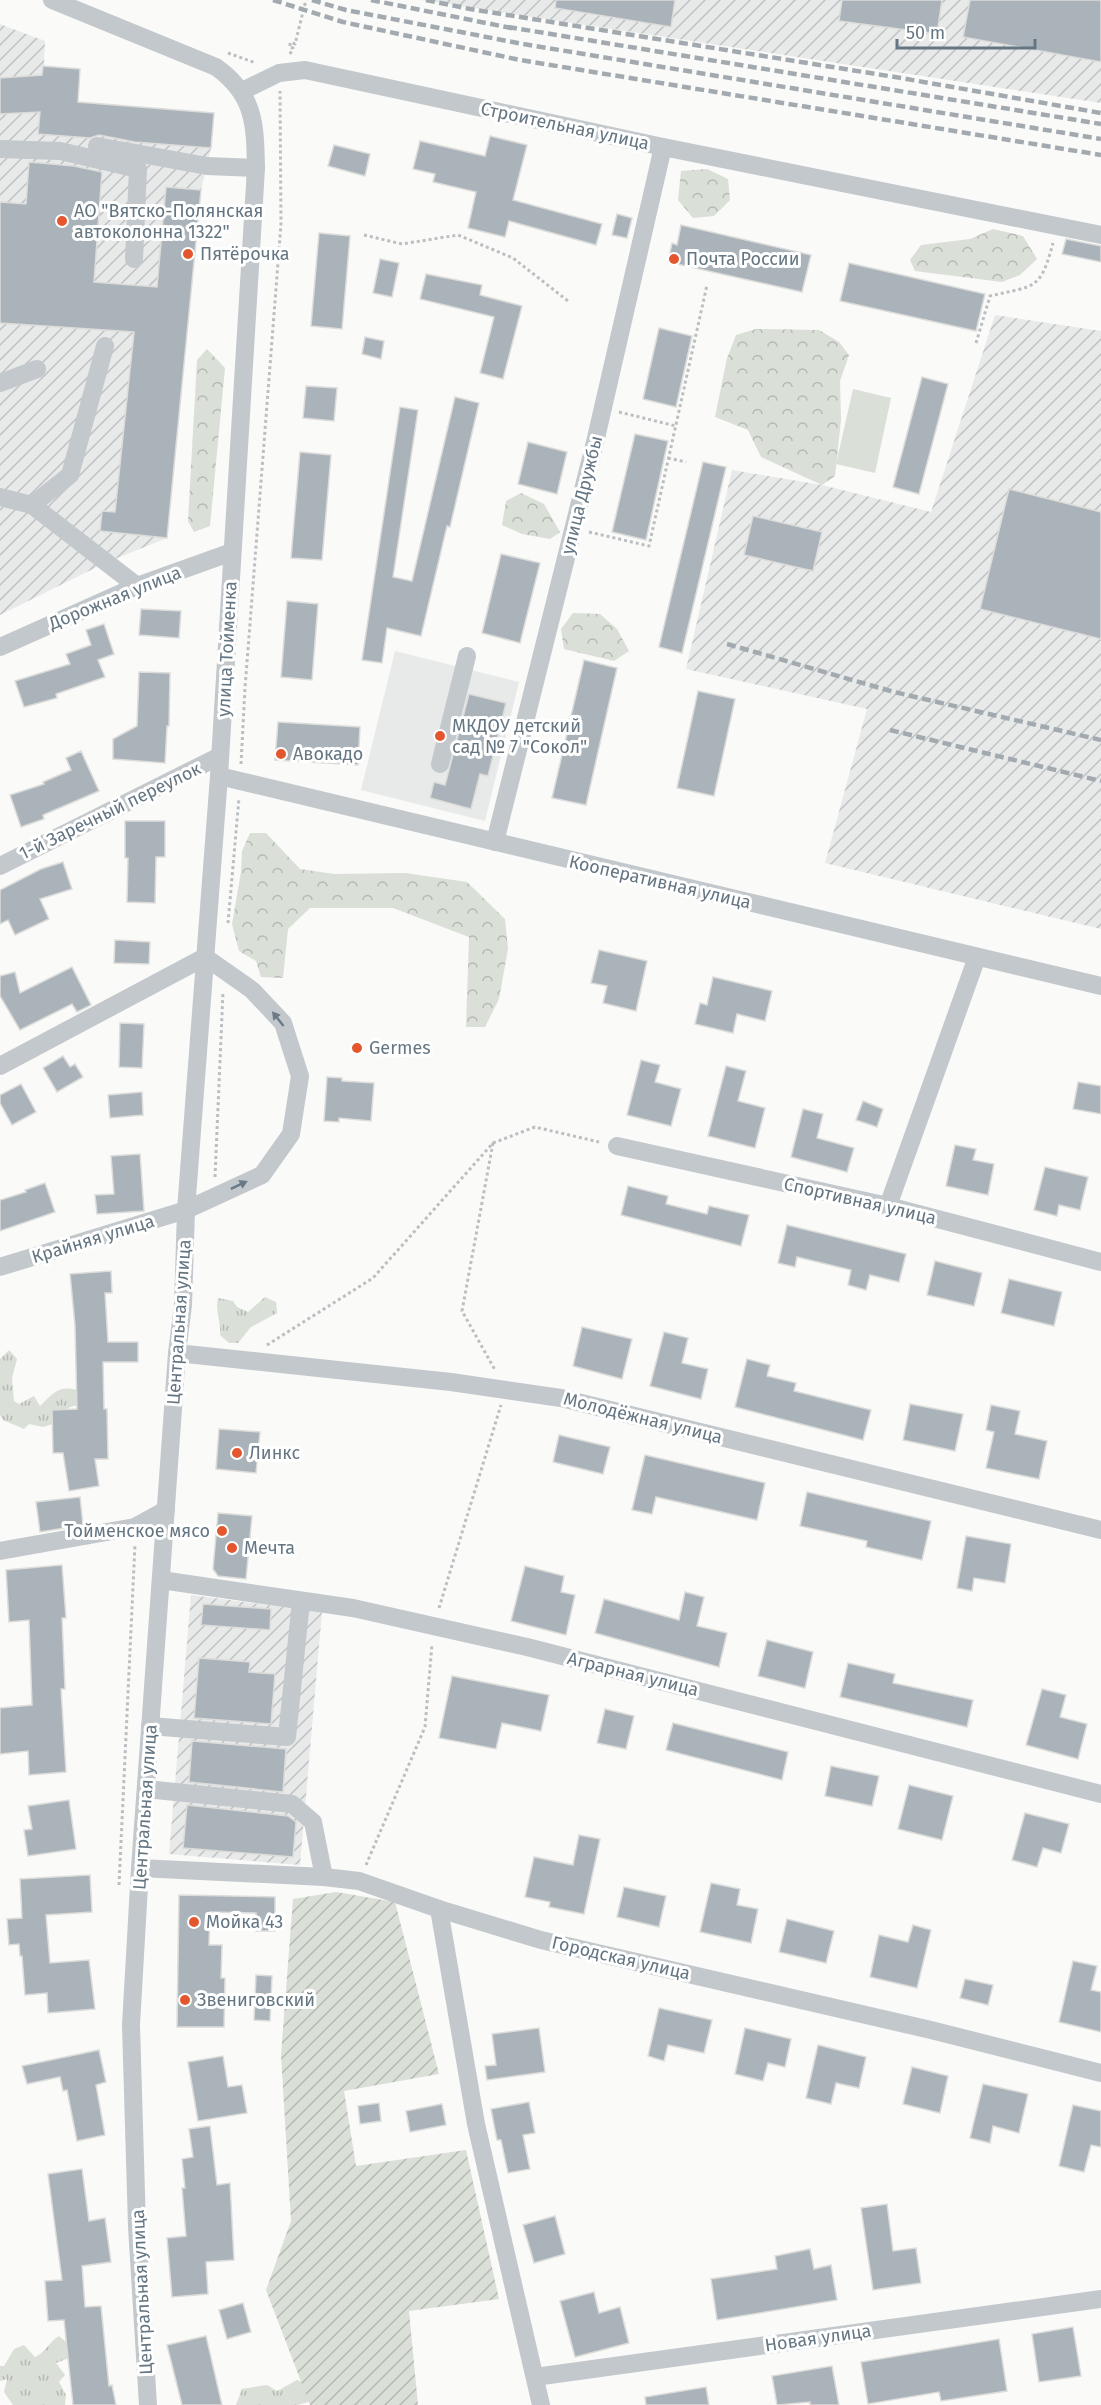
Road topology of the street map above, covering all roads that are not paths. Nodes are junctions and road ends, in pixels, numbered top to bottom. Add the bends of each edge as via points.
1 (52, 0) edge
2 (242, 91) junction
3 (97, 146) dead end
4 (663, 147) junction
5 (0, 149) edge
6 (256, 168) junction
7 (1101, 235) edge
8 (134, 258) dead end
9 (105, 346) dead end
10 (38, 369) dead end
11 (0, 383) edge
12 (0, 497) edge
13 (32, 505) junction
14 (232, 552) junction
15 (137, 586) junction
16 (0, 647) edge
17 (467, 656) dead end
18 (220, 756) junction
19 (440, 764) dead end
20 (219, 776) junction
21 (495, 842) junction
22 (0, 866) edge
23 (206, 957) junction
24 (977, 957) junction
25 (1101, 986) edge
26 (0, 1065) edge
27 (617, 1146) road end
28 (888, 1206) junction
29 (186, 1210) junction
30 (1101, 1262) edge
31 (0, 1267) edge
32 (177, 1353) junction
33 (166, 1510) junction
34 (1101, 1530) edge
35 (0, 1551) edge
36 (161, 1580) junction
37 (301, 1601) junction
38 (150, 1725) junction
39 (146, 1789) junction
40 (1101, 1794) edge
41 (140, 1868) junction
42 (324, 1877) junction
43 (439, 1909) junction
44 (1101, 2073) edge
45 (1101, 2299) edge
46 (535, 2377) junction
47 (148, 2405) edge
48 (541, 2405) edge

1 - 2 street via 216,67
2 - 4 street, Строительная улица via 279,73 305,70
2 - 6 street, улица Тойменка via 253,116
3 - 6 street via 207,166
4 - 7 street, Строительная улица
4 - 21 street, улица Дружбы via 603,408
5 - 8 street via 60,151 138,169
6 - 14 street, улица Тойменка
9 - 13 street via 70,475
10 - 11 street
12 - 13 street
13 - 15 street
14 - 15 street, Дорожная улица
14 - 18 street, улица Тойменка
15 - 16 street, Дорожная улица
17 - 19 street
18 - 20 street, улица Тойменка
18 - 22 street, 1-й Заречный переулок
20 - 21 street, Кооперативная улица
20 - 23 street, улица Тойменка
21 - 24 street, Кооперативная улица
23 - 26 street
23 - 29 street, улица Тойменка
29 -> 23 street, Крайняя улица via 261,1175 291,1134 300,1076 283,1023 252,990
24 - 25 street, Кооперативная улица
24 - 28 street
27 - 28 street, Спортивная улица
28 - 30 street, Спортивная улица
29 - 31 street, Крайняя улица
29 - 32 street, Центральная улица
32 - 33 street, Центральная улица
32 - 34 street, Молодёжная улица via 451,1382 561,1398
33 - 35 street via 135,1527
33 - 36 street, Центральная улица
36 - 37 street, Аграрная улица
36 - 38 street, Центральная улица
37 - 38 street via 287,1737
37 - 40 street, Аграрная улица via 353,1608 539,1650
38 - 39 street, Центральная улица
39 - 41 street, Центральная улица
39 - 42 street via 292,1804 313,1822
41 - 42 street, Городская улица
41 - 47 street, Центральная улица via 131,2025
42 - 43 street, Городская улица via 359,1881
43 - 44 street, Городская улица via 541,1940
43 - 46 street via 476,2124
45 - 46 street, Новая улица
46 - 48 street

